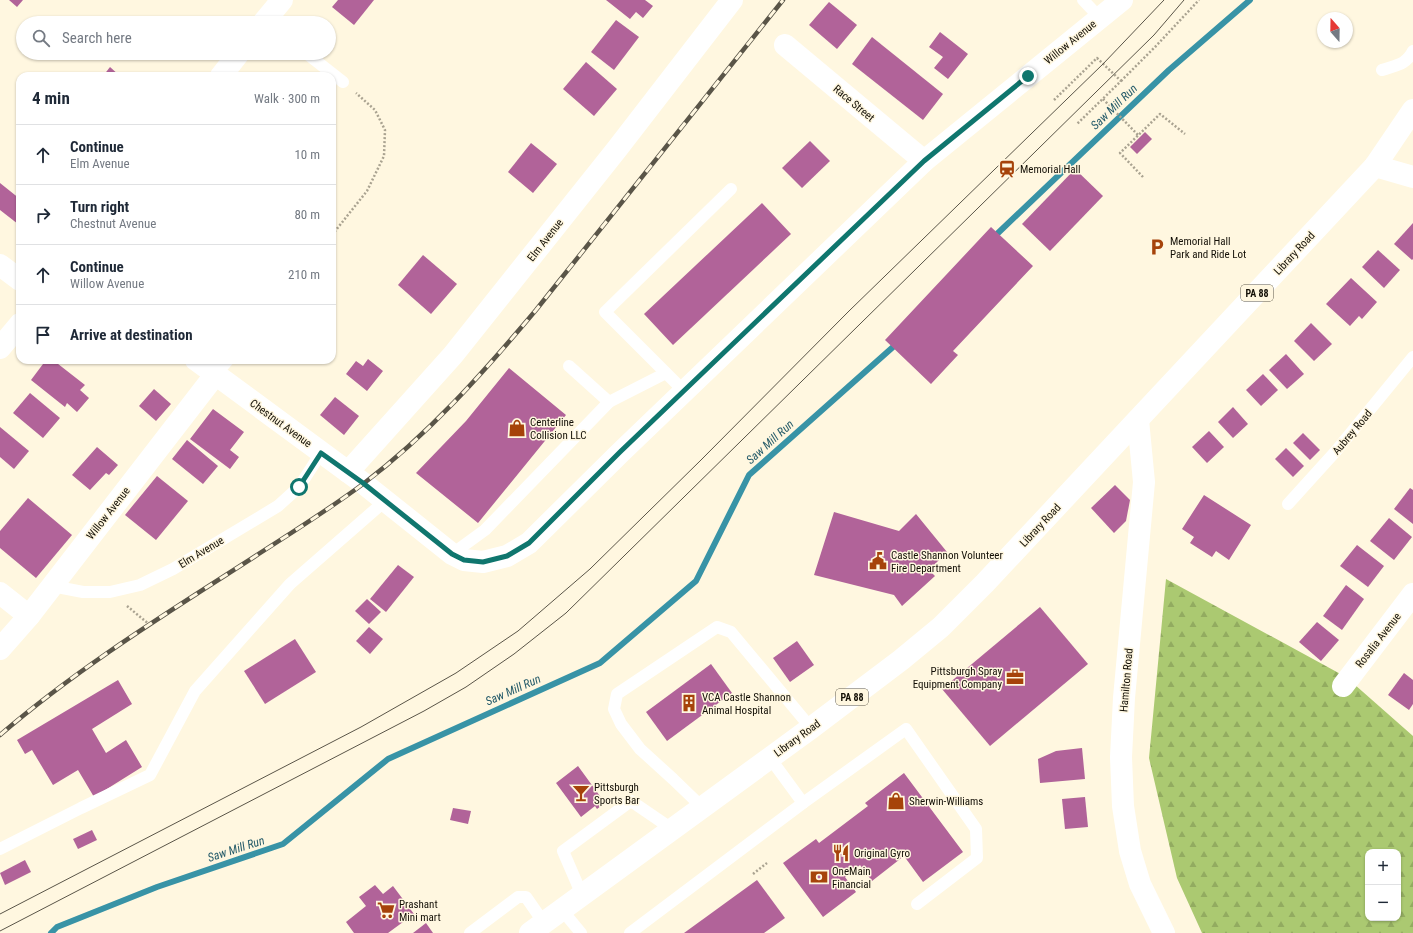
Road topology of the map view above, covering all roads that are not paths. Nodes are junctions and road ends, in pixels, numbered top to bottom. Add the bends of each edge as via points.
1 (282, 0) edge
2 (1083, 0) edge
3 (1122, 0) edge
4 (726, 2) edge
5 (270, 16) edge
6 (1100, 18) junction
7 (785, 45) dead end
8 (1413, 51) edge
9 (234, 60) edge
10 (315, 60) edge
11 (1382, 70) dead end
12 (224, 72) edge
13 (330, 72) edge
14 (336, 77) edge
15 (343, 82) road end
16 (1411, 115) edge
17 (924, 161) junction
18 (1375, 166) junction
19 (1413, 177) edge
20 (731, 189) dead end
21 (0, 265) edge
22 (16, 277) edge
23 (16, 329) edge
24 (0, 348) edge
25 (1413, 357) edge
26 (208, 364) edge
27 (569, 366) dead end
28 (221, 368) edge
29 (666, 373) junction
30 (684, 391) junction
31 (609, 402) junction
32 (1138, 420) junction
33 (321, 453) junction
34 (348, 472) junction
35 (385, 501) junction
36 (1288, 504) dead end
37 (529, 543) joint
38 (452, 554) junction
39 (52, 586) junction
40 (0, 593) edge
41 (1413, 594) edge
42 (29, 616) junction
43 (0, 650) edge
44 (1343, 686) dead end
45 (811, 728) junction
46 (770, 758) junction
47 (803, 803) junction
48 (702, 807) junction
49 (672, 830) junction
50 (0, 849) edge
51 (582, 895) junction
52 (917, 904) dead end
53 (562, 910) junction
54 (537, 928) edge
55 (470, 933) edge
56 (581, 933) edge
57 (630, 933) edge
58 (1164, 933) edge

1 - 5 street
2 - 6 lane
3 - 6 street, Willow Avenue
4 - 34 street, Elm Avenue via 612,156 453,356
6 - 17 street, Willow Avenue
7 - 17 street, Race Street
8 - 11 lane via 1404,63
9 - 12 street
10 - 13 lane
14 - 15 lane
16 - 18 street, Library Road / PA 88
17 - 30 street, Willow Avenue
18 - 19 street
18 - 32 street, Library Road / PA 88
20 - 29 lane via 605,312
21 - 22 street
23 - 24 street
25 - 36 lane, Aubrey Road via 1336,452
26 - 28 street, Chestnut Avenue
27 - 31 lane
28 - 33 street, Chestnut Avenue
28 - 39 street, Willow Avenue
29 - 30 lane
29 - 31 lane
30 - 37 street, Willow Avenue
31 - 38 lane via 485,530
32 - 45 street, Library Road / PA 88 via 941,627
32 - 58 street, Hamilton Road via 1144,482 1120,757 1123,806 1130,851 1140,884
33 - 34 street, Chestnut Avenue
33 - 39 lane, Elm Avenue via 299,487 278,506 173,569 140,585 110,592 83,592
34 - 35 street, Chestnut Avenue
35 - 38 street, Chestnut Avenue
35 - 50 lane via 290,584 195,692 150,775
37 - 38 street, Chestnut Avenue via 507,556 483,562 464,560
39 - 42 street, Willow Avenue
40 - 42 street
41 - 44 street, Rosalia Avenue
42 - 43 street, Willow Avenue
45 - 46 street, Library Road / PA 88
45 - 48 lane via 731,632 716,627 617,694 614,709 621,724 640,749
46 - 47 lane
46 - 48 street, Library Road / PA 88
47 - 52 lane via 906,729 976,828 977,858
47 - 57 lane
48 - 49 street, Library Road / PA 88
49 - 51 street, Library Road / PA 88
49 - 51 lane via 631,802 569,846 563,851
51 - 53 street, Library Road / PA 88
53 - 54 street, Library Road / PA 88
53 - 56 lane
54 - 55 lane via 526,897 518,897

